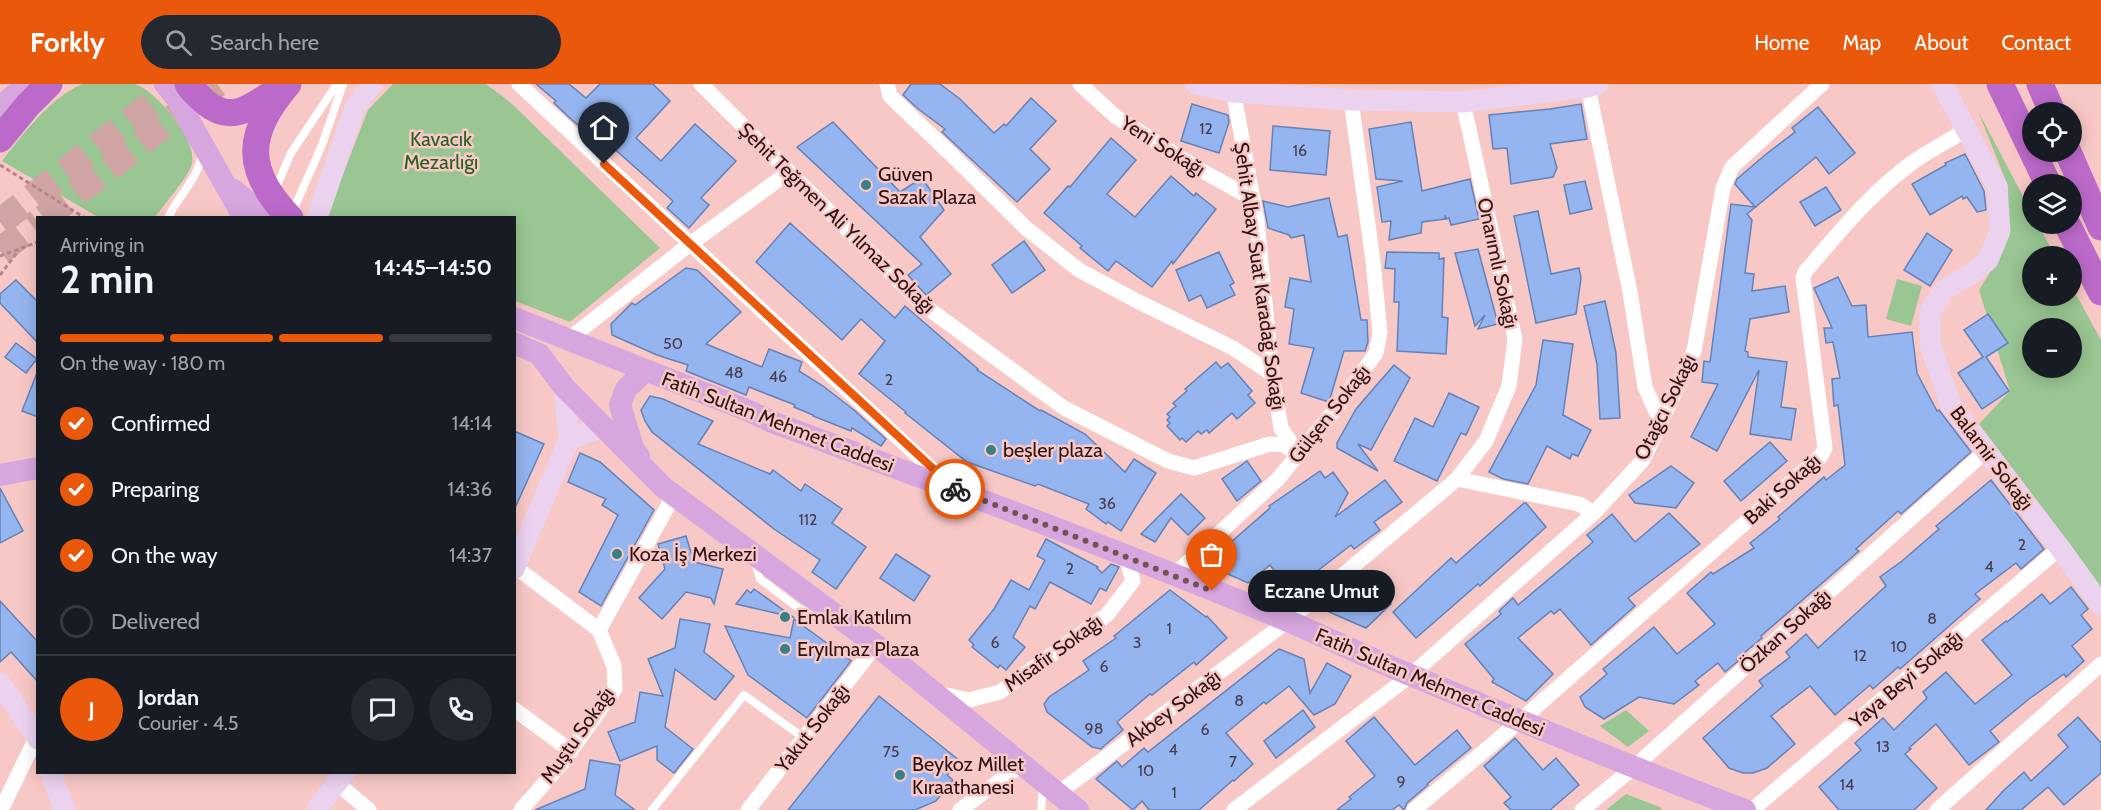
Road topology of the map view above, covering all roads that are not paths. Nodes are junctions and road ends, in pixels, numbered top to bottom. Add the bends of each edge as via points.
1 (27, 84) edge
2 (49, 84) edge
3 (165, 84) edge
4 (188, 84) edge
5 (287, 84) edge
6 (337, 84) edge
7 (344, 84) edge
8 (372, 84) edge
9 (519, 84) edge
10 (701, 84) edge
11 (887, 84) edge
12 (1080, 84) edge
13 (1196, 84) edge
14 (1822, 84) edge
15 (1942, 84) edge
16 (1990, 84) edge
17 (1995, 84) edge
18 (2000, 84) edge
19 (2040, 84) edge
20 (1593, 86) edge
21 (1232, 88) edge
22 (1351, 100) junction
23 (1463, 102) junction
24 (2048, 102) edge
25 (0, 107) edge
26 (2017, 122) junction
27 (1968, 129) junction
28 (0, 139) edge
29 (203, 147) junction
30 (2072, 162) edge
31 (789, 172) junction
32 (2043, 174) edge
33 (220, 178) junction
34 (1253, 200) junction
35 (281, 212) edge
36 (169, 216) edge
37 (242, 216) edge
38 (317, 216) edge
39 (2101, 227) edge
40 (2072, 234) edge
41 (690, 244) junction
42 (2101, 292) edge
43 (516, 319) edge
44 (569, 339) junction
45 (516, 344) edge
46 (645, 371) junction
47 (1272, 374) junction
48 (564, 387) junction
49 (1661, 423) junction
50 (603, 427) junction
51 (569, 439) junction
52 (1986, 451) junction
53 (1298, 455) junction
54 (36, 468) edge
55 (0, 475) edge
56 (1457, 479) junction
57 (954, 489) junction
58 (668, 491) junction
59 (1594, 513) junction
60 (2060, 548) junction
61 (1126, 556) junction
62 (516, 566) edge
63 (516, 569) edge
64 (1174, 575) junction
65 (2101, 605) edge
66 (1288, 621) junction
67 (599, 630) junction
68 (876, 645) junction
69 (2101, 664) edge
70 (1411, 675) junction
71 (1, 688) edge
72 (932, 692) junction
73 (516, 710) edge
74 (1521, 720) junction
75 (36, 735) edge
76 (36, 738) edge
77 (804, 738) junction
78 (571, 751) junction
79 (1021, 765) junction
80 (1633, 768) junction
81 (51, 774) edge
82 (341, 778) edge
83 (1047, 796) edge
84 (1, 810) edge
85 (65, 810) edge
86 (316, 810) edge
87 (369, 810) edge
88 (521, 810) edge
89 (652, 810) edge
90 (748, 810) edge
91 (960, 810) edge
92 (1078, 810) edge
93 (1234, 810) edge
94 (1414, 810) edge
95 (1582, 810) edge
96 (1745, 810) edge
97 (1752, 810) edge
98 (1937, 810) edge

1 - 25 main road
2 - 28 highway
3 - 29 main road
4 - 5 highway via 208,105 220,112 234,113
5 - 35 highway via 266,114 256,144 258,172
6 - 35 lane via 291,153
7 - 35 lane via 322,145
8 - 38 street via 355,107
9 - 41 street
10 - 31 street, Şehit Teğmen Ali Yılmaz Sokağı
11 - 47 street via 890,96 1027,229 1079,270 1233,348
12 - 34 street, Yeni Sokağı via 1115,116
13 - 21 street
14 - 49 street, Otağcı Sokağı via 1732,167 1723,188 1694,351
15 - 27 street, Balamir Sokağı
16 - 26 highway
17 - 26 lane
18 - 26 highway
19 - 24 highway
20 - 23 street
20 - 49 street via 1645,387
21 - 22 street
21 - 34 street, Şehit Albay Suat Karadağ Sokağı
22 - 23 street
22 - 53 street, Gülşen Sokağı via 1380,333 1376,353
23 - 56 street, Onarımlı Sokağı via 1515,339 1509,386 1486,441
26 - 32 highway
27 - 52 street, Balamir Sokağı via 1997,187 2000,231 1988,260 1944,290 1930,312 1930,345 1951,405
27 - 74 street, Baki Sokağı via 1916,160 1880,189 1805,272 1824,452
29 - 33 main road
29 - 36 lane via 201,162
30 - 39 highway
31 - 41 street
31 - 53 street, Şehit Teğmen Ali Yılmaz Sokağı via 922,304 1064,408 1168,460 1194,468 1270,444 1284,445
33 - 35 main road via 257,210
33 - 37 main road
34 - 47 street, Şehit Albay Suat Karadağ Sokağı
40 - 42 highway
41 - 44 street
41 - 57 street
43 - 44 main road, Fatih Sultan Mehmet Caddesi
44 - 46 main road, Fatih Sultan Mehmet Caddesi
45 - 48 main road via 539,354
46 - 57 main road, Fatih Sultan Mehmet Caddesi
46 - 58 main road via 626,389 620,405 633,448
47 - 53 street, Şehit Albay Suat Karadağ Sokağı via 1281,428
48 - 50 main road
48 - 51 street
49 - 59 street, Otağcı Sokağı via 1643,460
50 - 51 street
50 - 58 main road
51 - 62 street
52 - 60 street, Balamir Sokağı
52 - 80 street, Özkan Sokağı
53 - 64 street, Gülşen Sokağı via 1278,479
54 - 55 main road
56 - 59 street via 1579,504
56 - 66 street, Onarımlı Sokağı
57 - 61 main road, Fatih Sultan Mehmet Caddesi
58 - 67 street
58 - 68 main road
59 - 70 street, Otağcı Sokağı
60 - 65 street, Balamir Sokağı
60 - 97 street, Yaya Beyi Sokağı
61 - 64 main road, Fatih Sultan Mehmet Caddesi
61 - 72 street, Misafir Sokağı via 1133,581 1107,615 1000,692 969,700
63 - 67 street
64 - 66 main road, Fatih Sultan Mehmet Caddesi
66 - 70 main road, Fatih Sultan Mehmet Caddesi
66 - 83 street, Akbey Sokağı
67 - 78 street, Muştu Sokağı via 614,666 615,689
68 - 72 main road
68 - 77 street, Yakut Sokağı
69 - 98 street
70 - 74 main road, Fatih Sultan Mehmet Caddesi
70 - 93 street, Otağcı Sokağı
71 - 75 street
72 - 79 main road
73 - 78 street
74 - 80 main road, Fatih Sultan Mehmet Caddesi
74 - 94 street
76 - 84 street
77 - 89 lane via 744,695
77 - 90 street, Yakut Sokağı
78 - 88 street, Muştu Sokağı
79 - 83 main road
79 - 91 street
80 - 95 street, Özkan Sokağı
80 - 96 main road, Fatih Sultan Mehmet Caddesi
81 - 85 street
82 - 86 street
82 - 87 street
83 - 92 main road

